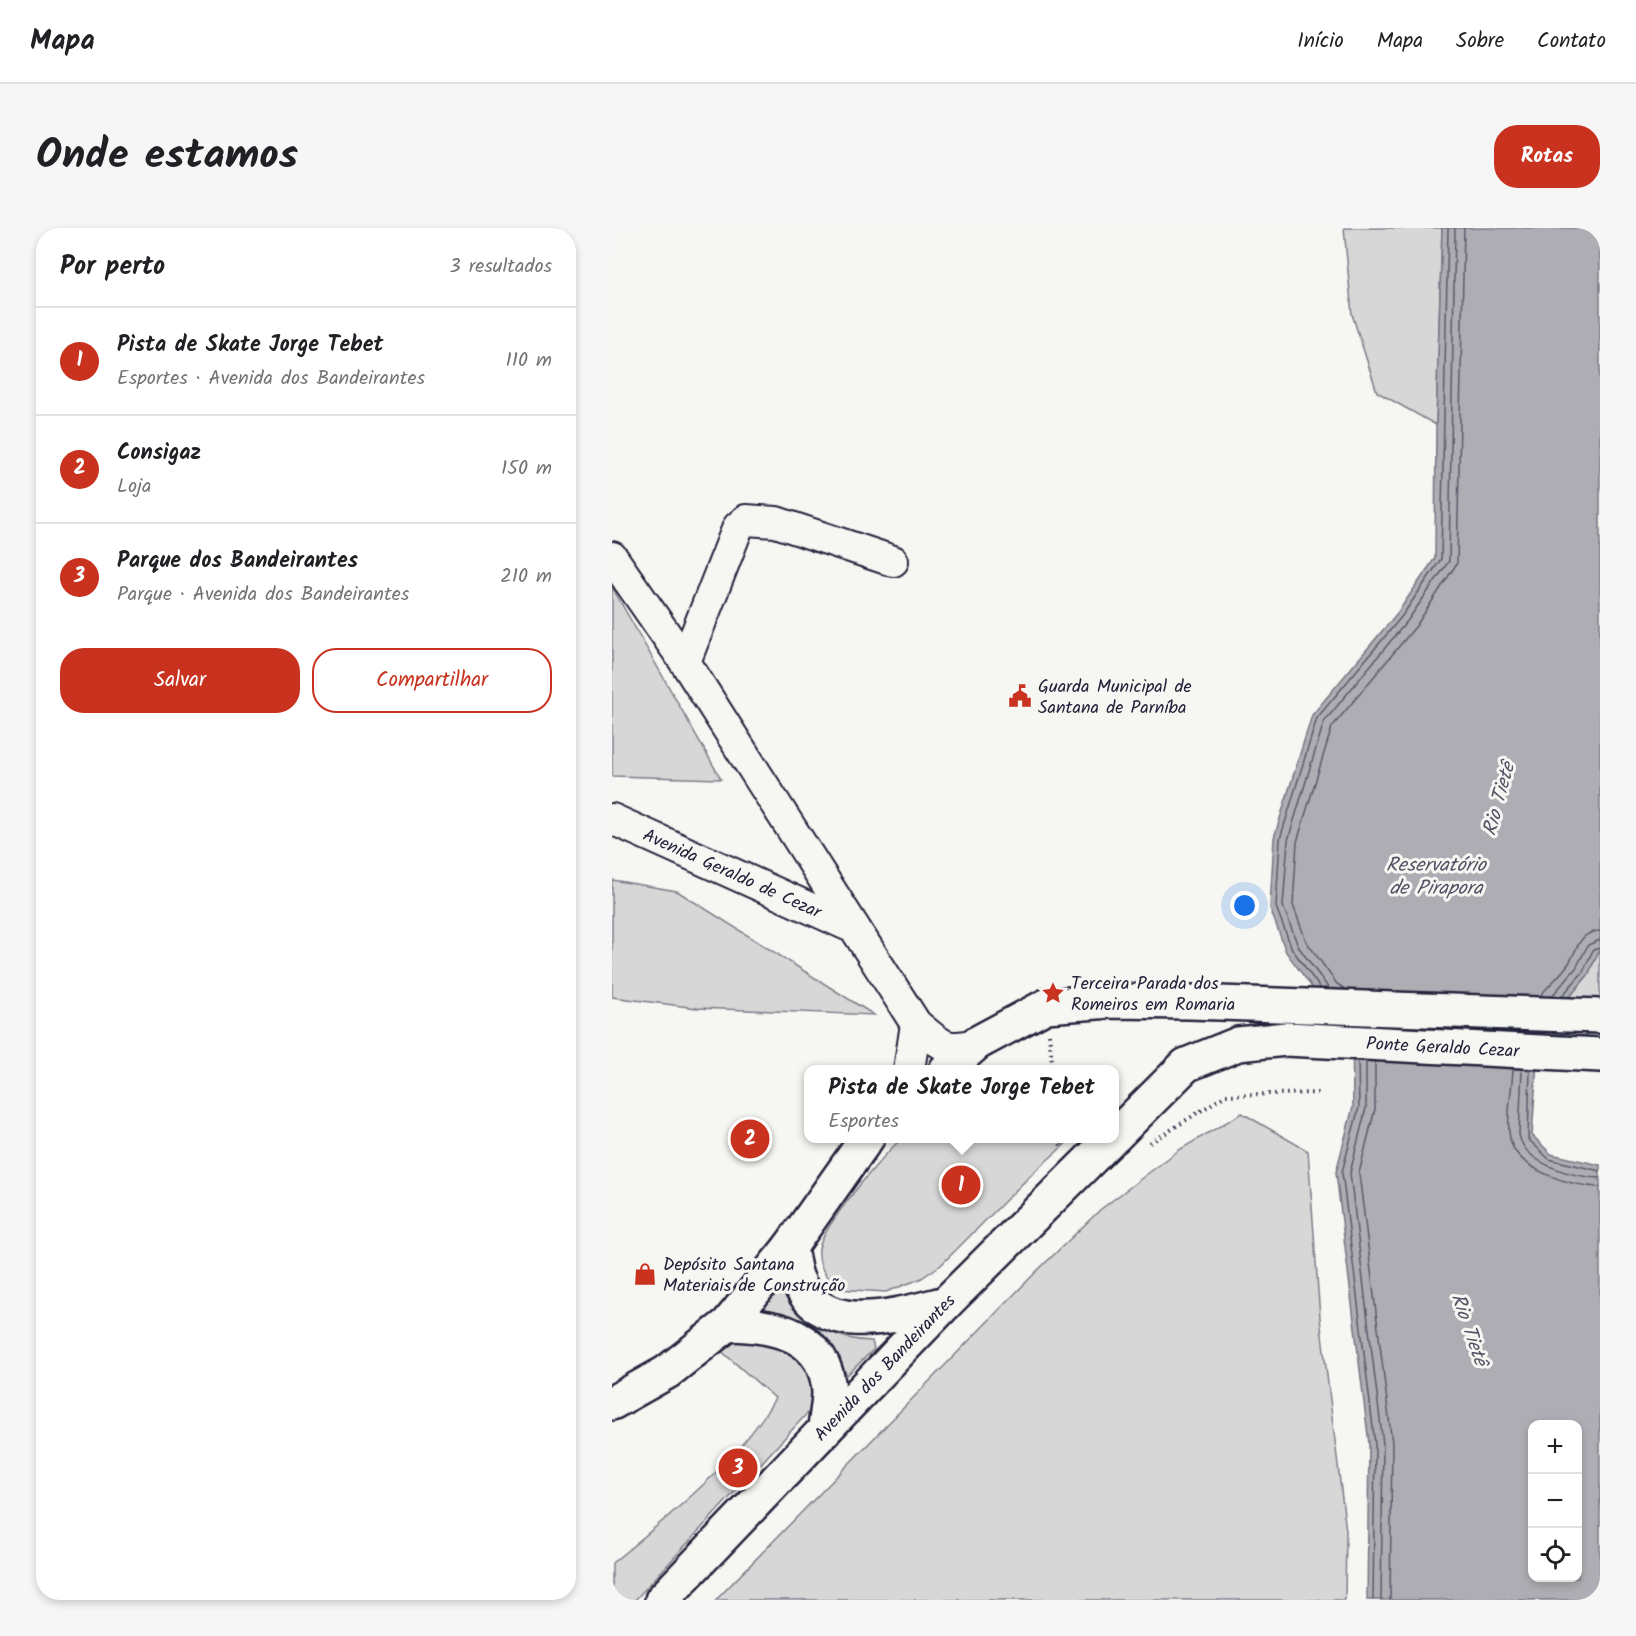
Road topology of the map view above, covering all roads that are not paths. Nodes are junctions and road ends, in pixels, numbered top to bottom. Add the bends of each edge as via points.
1 (612, 557) edge
2 (893, 561) dead end
3 (685, 662) junction
4 (612, 819) edge
5 (854, 928) junction
6 (1600, 1016) edge
7 (916, 1024) junction
8 (1286, 1039) joint
9 (977, 1043) junction
10 (1600, 1055) edge
11 (910, 1065) edge
12 (952, 1065) edge
13 (1123, 1141) edge
14 (863, 1143) edge
15 (790, 1247) junction
16 (946, 1303) junction
17 (728, 1324) junction
18 (612, 1402) edge
19 (825, 1429) junction
20 (662, 1600) edge

1 - 3 street
2 - 3 street via 776,522 746,520 738,527
3 - 5 street
4 - 5 street, Avenida Geraldo de Cezar
5 - 7 street
6 - 9 main road, Ponte Geraldo Cezar via 1110,1001 1046,1006
7 - 9 street via 947,1046 958,1049
7 - 11 street
8 - 10 main road, Ponte Geraldo Cezar
8 - 13 main road, Avenida dos Bandeirantes via 1238,1044 1186,1065
9 - 12 main road, Ponte Geraldo Cezar
13 - 16 main road, Avenida dos Bandeirantes
14 - 15 main road
15 - 16 main road via 796,1278 805,1294 838,1317 882,1317
15 - 17 main road
16 - 19 main road, Avenida dos Bandeirantes
17 - 18 main road via 667,1372
17 - 19 main road via 773,1328 806,1344 825,1372 829,1392
19 - 20 main road, Avenida dos Bandeirantes

